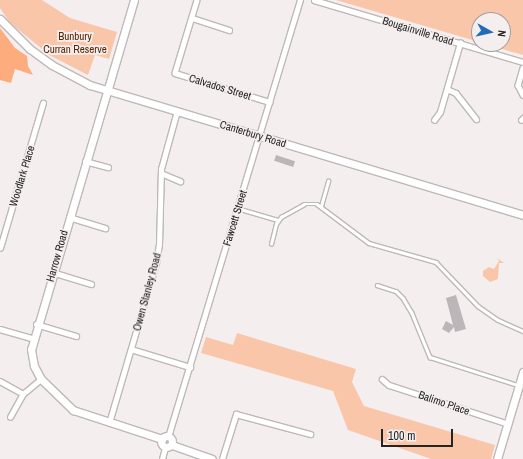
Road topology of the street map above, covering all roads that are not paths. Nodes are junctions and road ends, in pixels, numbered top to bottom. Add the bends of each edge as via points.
1 (134, 0) edge
2 (197, 0) edge
3 (300, 0) edge
4 (314, 0) edge
5 (192, 18) junction
6 (0, 19) edge
7 (229, 30) dead end
8 (460, 43) junction
9 (523, 62) edge
10 (523, 68) edge
11 (447, 89) junction
12 (107, 90) junction
13 (523, 95) edge
14 (270, 102) junction
15 (43, 103) dead end
16 (177, 111) junction
17 (476, 119) dead end
18 (434, 120) dead end
19 (259, 136) junction
20 (86, 161) junction
21 (108, 167) dead end
22 (161, 173) junction
23 (180, 181) dead end
24 (328, 181) dead end
25 (321, 206) junction
26 (237, 208) junction
27 (523, 215) edge
28 (68, 216) junction
29 (278, 220) junction
30 (105, 228) dead end
31 (271, 244) dead end
32 (0, 248) edge
33 (52, 272) junction
34 (91, 284) dead end
35 (377, 285) dead end
36 (36, 324) junction
37 (0, 328) edge
38 (523, 331) edge
39 (76, 336) dead end
40 (32, 338) junction
41 (131, 349) junction
42 (190, 367) junction
43 (523, 372) edge
44 (42, 379) junction
45 (382, 379) dead end
46 (0, 381) edge
47 (519, 385) junction
48 (24, 394) junction
49 (10, 417) dead end
50 (108, 423) junction
51 (508, 424) junction
52 (310, 434) dead end
53 (165, 438) junction
54 (168, 446) junction
55 (162, 459) edge
56 (212, 459) edge
57 (222, 459) edge
58 (497, 459) edge

1 - 12 street, Harrow Road
2 - 5 street, Calvados Street
3 - 14 street, Fawcett Street
4 - 8 street, Bougainville Road
5 - 7 street
5 - 14 street, Calvados Street via 175,74
6 - 12 street, Canterbury Road via 30,49 52,65 84,82
8 - 9 street, Bougainville Road
8 - 11 street
10 - 13 street via 518,85
11 - 17 street via 456,93
11 - 18 street via 440,112
12 - 16 street, Canterbury Road
12 - 20 street, Harrow Road
14 - 19 street, Fawcett Street
15 - 32 street, Woodlark Place
16 - 19 street, Canterbury Road
16 - 22 street, Owen Stanley Road
19 - 26 street, Fawcett Street
19 - 27 street, Canterbury Road
20 - 21 street
20 - 28 street, Harrow Road
22 - 23 street
22 - 41 street, Owen Stanley Road via 159,245
24 - 25 lane
25 - 29 lane via 314,203 304,204
25 - 38 lane via 369,243 436,262 478,306 498,320
26 - 29 lane
26 - 42 street, Fawcett Street
28 - 30 street
28 - 33 street, Harrow Road
29 - 31 lane
33 - 34 street
33 - 36 street, Harrow Road
35 - 47 lane via 396,291 403,298 430,357
36 - 39 street
36 - 40 street, Harrow Road
37 - 40 street
40 - 44 street, Harrow Road via 32,360
41 - 42 street
41 - 50 street, Owen Stanley Road
42 - 53 street, Fawcett Street
43 - 47 street
44 - 48 street
44 - 50 street, Harrow Road via 73,410
45 - 51 street, Balimo Place via 389,385
46 - 48 street
47 - 51 street
48 - 49 street
50 - 53 street, Harrow Road
51 - 58 street
52 - 57 street via 236,414
53 - 54 street
54 - 55 street
54 - 56 street

